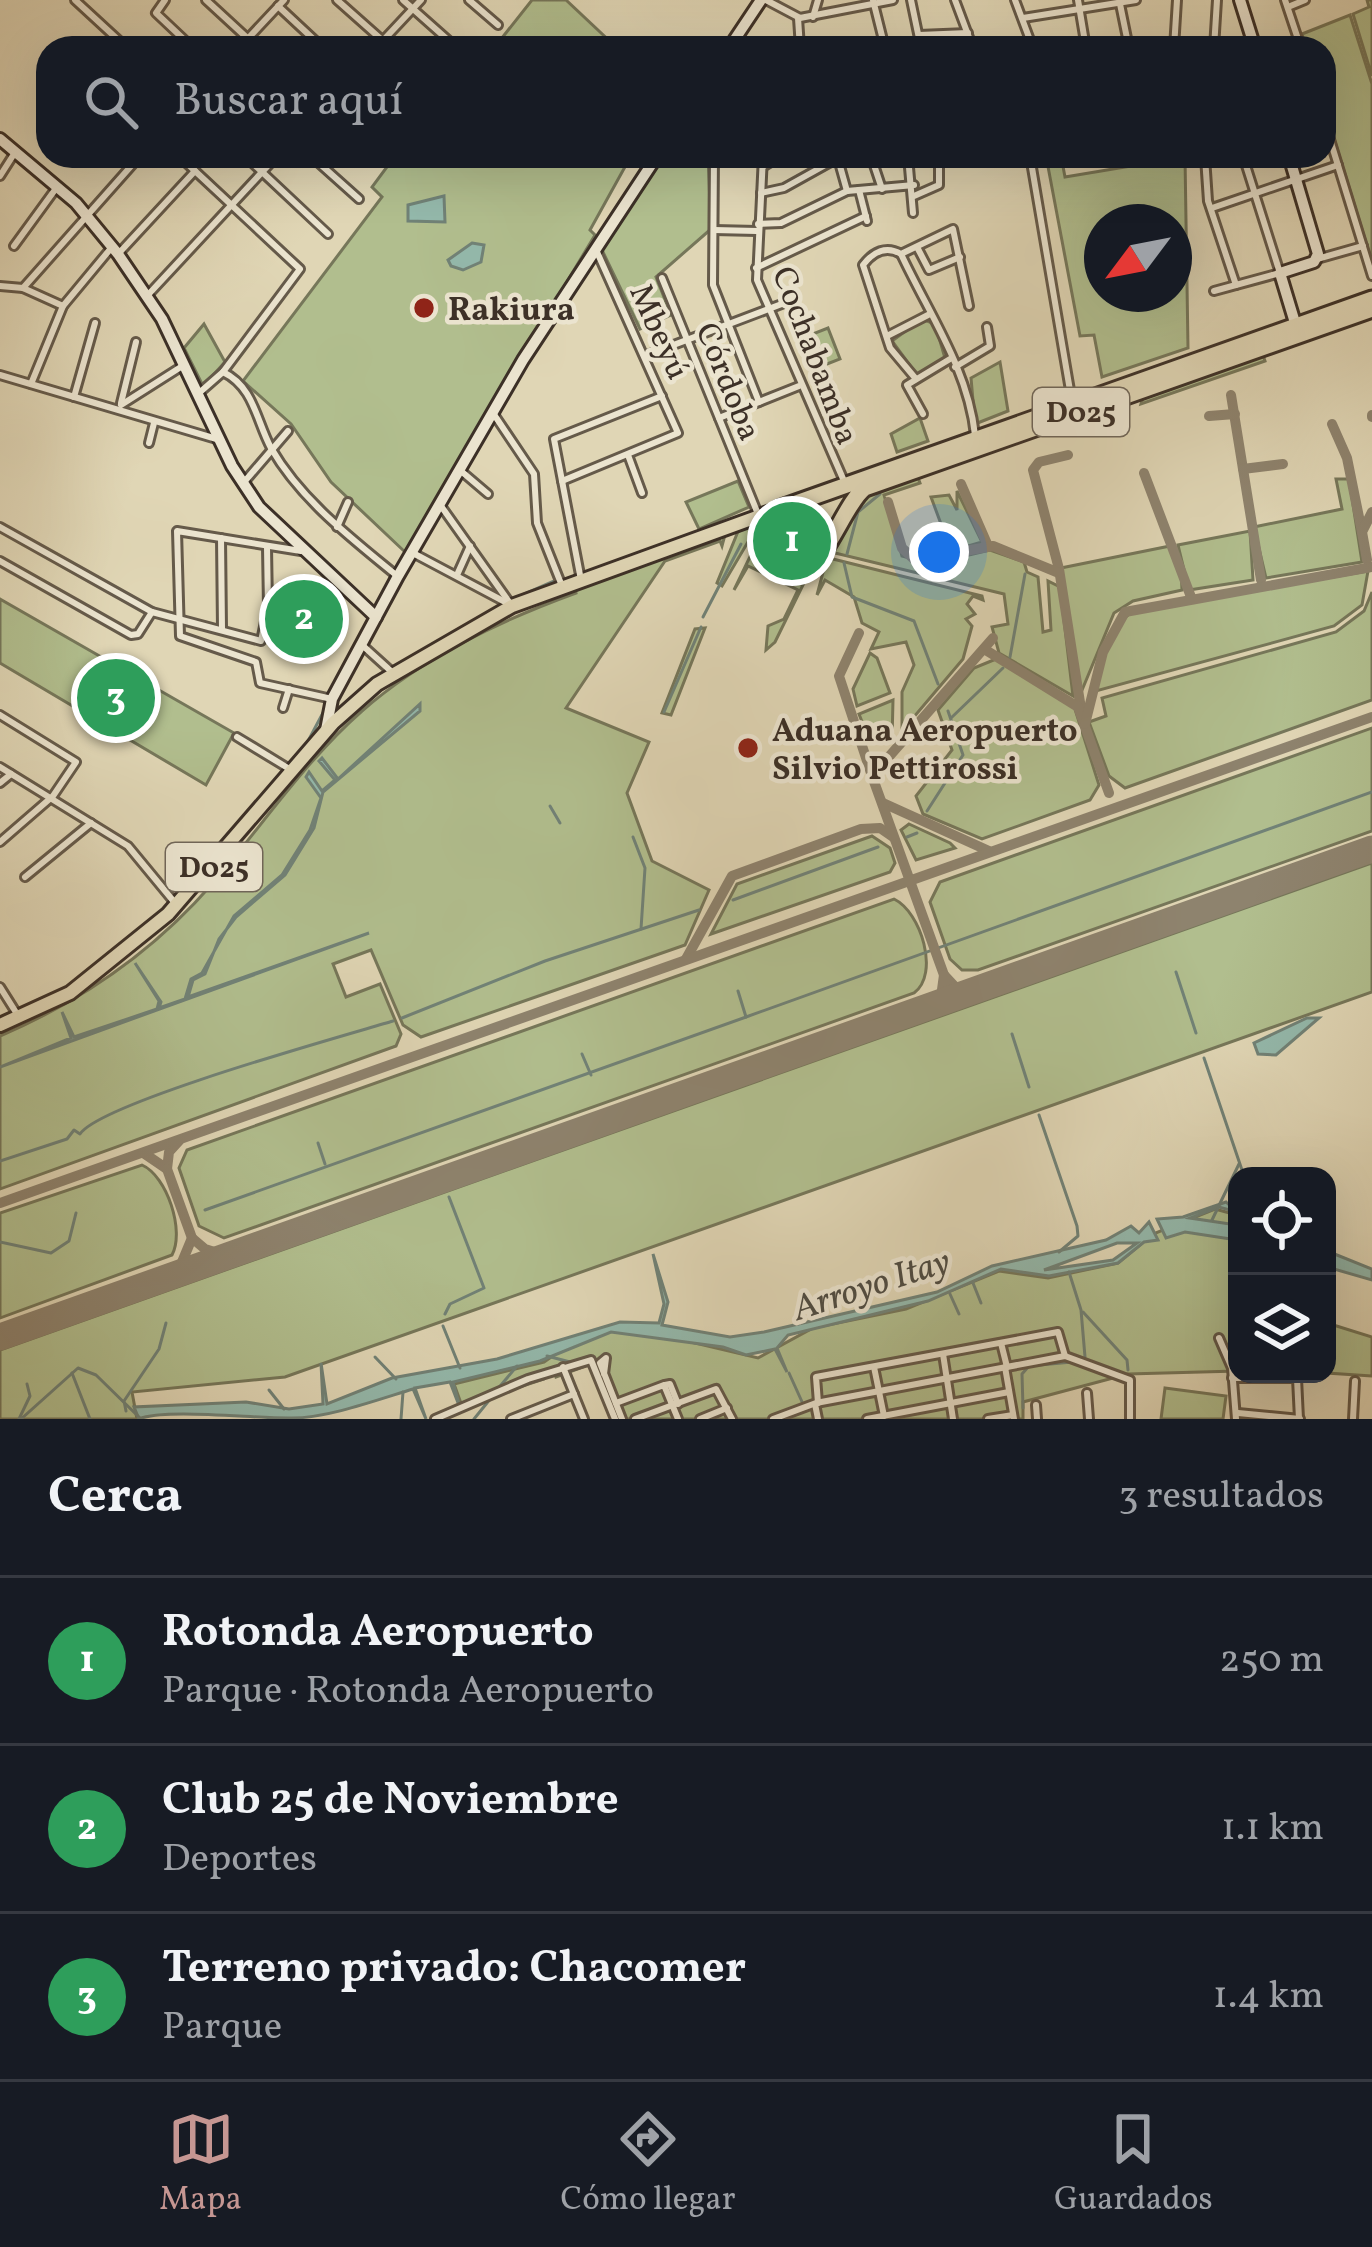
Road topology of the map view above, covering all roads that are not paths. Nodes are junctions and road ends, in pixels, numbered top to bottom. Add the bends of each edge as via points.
1 (75, 0) edge
2 (165, 0) edge
3 (206, 0) edge
4 (225, 0) edge
5 (337, 0) edge
6 (403, 0) edge
7 (421, 0) edge
8 (742, 0) edge
9 (818, 0) edge
10 (892, 0) edge
11 (910, 0) edge
12 (956, 0) edge
13 (1015, 0) edge
14 (1078, 0) edge
15 (1136, 0) edge
16 (1177, 0) edge
17 (1217, 0) edge
18 (1240, 0) edge
19 (1305, 0) edge
20 (475, 2) edge
21 (1120, 2) edge
22 (281, 3) edge
23 (761, 3) edge
24 (874, 3) edge
25 (1286, 4) edge
26 (216, 9) junction
27 (412, 9) junction
28 (1079, 10) junction
29 (813, 17) junction
30 (798, 18) junction
31 (1023, 18) junction
32 (498, 25) dead end
33 (968, 33) junction
34 (919, 35) joint
35 (112, 36) edge
36 (180, 36) edge
37 (245, 36) edge
38 (251, 36) edge
39 (312, 36) edge
40 (372, 36) edge
41 (387, 36) edge
42 (443, 36) edge
43 (741, 36) edge
44 (799, 36) edge
45 (882, 36) edge
46 (969, 36) edge
47 (1030, 36) edge
48 (1084, 36) edge
49 (1127, 36) edge
50 (1175, 36) edge
51 (1215, 36) edge
52 (1251, 36) edge
53 (1297, 36) edge
54 (0, 139) edge
55 (14, 153) junction
56 (1336, 158) edge
57 (1338, 164) joint
58 (129, 168) edge
59 (192, 168) edge
60 (258, 168) edge
61 (266, 168) edge
62 (324, 168) edge
63 (649, 168) edge
64 (714, 168) edge
65 (764, 168) edge
66 (818, 168) edge
67 (840, 168) edge
68 (876, 168) edge
69 (910, 168) edge
70 (939, 168) edge
71 (1032, 168) edge
72 (1207, 168) edge
73 (1247, 168) edge
74 (1292, 168) edge
75 (1328, 168) edge
76 (195, 171) junction
77 (262, 172) junction
78 (0, 176) edge
79 (1296, 180) junction
80 (914, 185) junction
81 (57, 187) junction
82 (882, 188) junction
83 (860, 190) junction
84 (847, 191) junction
85 (761, 193) junction
86 (1255, 194) junction
87 (914, 196) junction
88 (359, 199) dead end
89 (233, 204) junction
90 (1212, 208) junction
91 (913, 213) dead end
92 (86, 214) junction
93 (758, 228) junction
94 (714, 230) junction
95 (328, 234) dead end
96 (14, 246) dead end
97 (1363, 246) junction
98 (917, 247) junction
99 (595, 249) junction
100 (115, 250) junction
101 (901, 254) junction
102 (960, 257) junction
103 (1317, 259) junction
104 (756, 268) junction
105 (1280, 273) junction
106 (1372, 276) edge
107 (662, 278) dead end
108 (1236, 285) junction
109 (0, 286) edge
110 (23, 288) junction
111 (1214, 291) dead end
112 (147, 296) junction
113 (1372, 299) edge
114 (787, 302) dead end
115 (63, 306) junction
116 (968, 306) dead end
117 (768, 309) junction
118 (1372, 309) edge
119 (928, 315) junction
120 (95, 323) dead end
121 (728, 324) junction
122 (1296, 326) junction
123 (987, 327) dead end
124 (890, 335) junction
125 (687, 340) junction
126 (136, 342) dead end
127 (1253, 346) junction
128 (647, 356) junction
129 (952, 363) junction
130 (185, 364) junction
131 (223, 372) junction
132 (0, 375) edge
133 (916, 379) junction
134 (31, 384) junction
135 (800, 386) junction
136 (199, 393) junction
137 (664, 395) junction
138 (74, 397) junction
139 (759, 402) junction
140 (1073, 405) junction
141 (119, 408) junction
142 (493, 413) junction
143 (923, 414) dead end
144 (719, 418) junction
145 (154, 423) junction
146 (288, 431) dead end
147 (976, 439) junction
148 (220, 440) junction
149 (148, 443) dead end
150 (272, 450) junction
151 (628, 455) junction
152 (460, 471) junction
153 (562, 481) junction
154 (242, 484) junction
155 (847, 485) junction
156 (642, 493) dead end
157 (488, 494) dead end
158 (348, 502) dead end
159 (440, 504) junction
160 (767, 515) junction
161 (0, 527) edge
162 (337, 527) junction
163 (221, 538) junction
164 (470, 546) junction
165 (267, 547) junction
166 (301, 551) junction
167 (412, 553) junction
168 (822, 554) junction
169 (0, 561) edge
170 (458, 575) junction
171 (398, 576) junction
172 (581, 580) junction
173 (562, 586) junction
174 (512, 606) junction
175 (152, 612) junction
176 (376, 617) junction
177 (182, 619) junction
178 (222, 629) junction
179 (361, 644) junction
180 (393, 674) junction
181 (290, 689) junction
182 (331, 699) junction
183 (283, 709) dead end
184 (0, 715) edge
185 (329, 728) junction
186 (237, 737) dead end
187 (0, 766) edge
188 (293, 771) junction
189 (11, 774) junction
190 (0, 783) edge
191 (51, 797) junction
192 (91, 823) junction
193 (0, 842) edge
194 (25, 877) dead end
195 (177, 905) junction
196 (0, 987) edge
197 (19, 1017) junction
198 (0, 1025) edge
199 (1219, 1338) dead end
200 (1001, 1343) junction
201 (943, 1354) junction
202 (1065, 1356) junction
203 (1228, 1366) edge
204 (563, 1367) junction
205 (874, 1367) junction
206 (1006, 1367) junction
207 (604, 1374) dead end
208 (948, 1379) junction
209 (1355, 1381) dead end
210 (1233, 1383) edge
211 (1299, 1383) edge
212 (879, 1391) junction
213 (1009, 1392) junction
214 (1088, 1393) dead end
215 (574, 1394) junction
216 (616, 1403) junction
217 (816, 1403) junction
218 (675, 1404) junction
219 (950, 1404) junction
220 (1036, 1406) dead end
221 (728, 1408) junction
222 (1237, 1416) edge
223 (884, 1417) edge
224 (1013, 1417) edge
225 (1260, 1417) edge
226 (435, 1419) edge
227 (511, 1419) edge
228 (584, 1419) edge
229 (618, 1419) edge
230 (635, 1419) edge
231 (678, 1419) edge
232 (700, 1419) edge
233 (732, 1419) edge
234 (772, 1419) edge
235 (818, 1419) edge
236 (867, 1419) edge
237 (953, 1419) edge
238 (988, 1419) edge
239 (1036, 1419) edge
240 (1089, 1419) edge
241 (1130, 1419) edge
242 (1300, 1419) edge
243 (1353, 1419) edge

1 - 35 street
2 - 36 street via 155,13
3 - 26 street
4 - 26 street
5 - 40 street
6 - 27 street
7 - 27 street
8 - 23 street
9 - 29 street
10 - 24 street
11 - 34 street
12 - 33 street
13 - 31 street
14 - 28 street
15 - 21 street
16 - 50 street
17 - 51 street
18 - 52 street
19 - 25 street
20 - 32 street
21 - 28 street
21 - 49 street
22 - 38 street
22 - 39 street
23 - 30 street
23 - 43 street
24 - 29 street
24 - 45 street
25 - 53 street
26 - 37 street
27 - 41 street
27 - 42 street
28 - 31 street
28 - 48 street
29 - 30 street
30 - 44 street
31 - 47 street
33 - 34 street
33 - 46 street
54 - 55 street
55 - 78 street
55 - 81 street
56 - 57 street
57 - 97 street
58 - 92 street
59 - 76 street
60 - 77 street
61 - 77 street
62 - 88 street
63 - 99 street
64 - 94 street
65 - 85 street, Cochabamba
66 - 85 street
67 - 84 street
68 - 82 street
69 - 80 street
70 - 87 street via 939,185
71 - 140 street
72 - 90 street
73 - 86 street
74 - 79 street
75 - 79 street
76 - 89 street
76 - 100 street
77 - 89 street
77 - 95 street
79 - 86 street
79 - 103 street
80 - 82 street
80 - 87 street
81 - 92 street
81 - 96 street
82 - 83 street
83 - 84 street
83 - 104 street via 866,219
84 - 93 street
85 - 93 street, Cochabamba
86 - 90 street
86 - 105 street
87 - 91 street
89 - 112 street
89 - 131 street via 300,270
90 - 108 street
92 - 100 street
92 - 110 street
93 - 94 street
93 - 104 street, Cochabamba
94 - 121 street via 712,285
97 - 103 street
97 - 106 street
98 - 101 street
98 - 102 street via 929,270
98 - 102 street via 954,230
99 - 128 street, Mbeyú
99 - 142 street
100 - 112 street
100 - 115 street
101 - 119 street
101 - 124 street via 885,249 862,267
102 - 116 street
103 - 105 street
104 - 117 street, Cochabamba
105 - 108 street
105 - 122 street
107 - 125 street, Córdoba
108 - 111 street
109 - 110 street
110 - 115 street
112 - 130 street
113 - 122 highway, D025
114 - 117 street
115 - 134 street
117 - 121 street
117 - 135 street, Cochabamba
118 - 127 highway, D025
119 - 124 street
119 - 129 street
120 - 138 street
121 - 125 street
121 - 139 street
122 - 127 highway, D025
123 - 129 street via 990,346
124 - 133 street via 893,354
125 - 128 street
125 - 144 street, Córdoba
126 - 141 street
127 - 140 highway, D025
127 - 168 highway, D025 via 865,488
128 - 137 street, Mbeyú
129 - 133 street
129 - 147 street via 969,390
130 - 136 street
130 - 141 street
131 - 136 street
131 - 150 street via 244,387
132 - 134 street
133 - 143 street via 907,385
134 - 138 street
135 - 139 street
135 - 155 street, Cochabamba
136 - 148 street
137 - 151 street, Mbeyú via 677,435
137 - 153 street via 554,439
138 - 141 street
139 - 144 street
140 - 147 highway, D025
141 - 145 street
142 - 152 street
142 - 173 street via 534,474 537,523
144 - 160 street, Córdoba
145 - 148 street
145 - 149 street
146 - 150 street
147 - 155 highway, D025
148 - 154 street
150 - 154 street
150 - 162 street
151 - 153 street
151 - 156 street
152 - 157 street
152 - 159 street
153 - 172 street
154 - 166 street
155 - 160 highway, D025
158 - 162 street
159 - 164 street
159 - 167 street
160 - 168 highway, D025 via 806,510 819,521
160 - 168 highway, D025 via 763,556 780,571 802,572
160 - 172 main road, D025
161 - 175 street
162 - 171 street
163 - 165 street
163 - 177 street via 176,532
163 - 178 street
164 - 170 street
164 - 174 street
165 - 166 street
165 - 178 street via 267,632 261,640
166 - 176 street
167 - 170 street
167 - 171 street
169 - 175 street via 134,636
170 - 174 street
171 - 176 street
172 - 173 main road, D025
173 - 174 main road, D025
174 - 180 main road, D025
175 - 177 street
176 - 179 street
177 - 178 street
177 - 181 street via 184,642 256,662 257,682
179 - 180 street
179 - 182 street
180 - 185 main road, D025
181 - 182 street
181 - 183 street
182 - 185 street
184 - 191 street via 75,762
185 - 188 main road, D025
186 - 188 street
187 - 189 street
188 - 195 main road, D025
189 - 190 street
189 - 191 street
191 - 192 street
191 - 193 street
192 - 194 street
192 - 195 street via 128,846
195 - 197 main road, D025 via 56,1001
196 - 197 street
197 - 198 main road, D025
199 - 203 street
200 - 201 street
200 - 202 street via 1058,1332
200 - 206 street
201 - 205 street
201 - 208 street
202 - 206 street
202 - 241 street via 1130,1380
204 - 215 street
204 - 226 street
204 - 229 street via 592,1360
205 - 212 street
205 - 217 street via 816,1377
206 - 208 street
206 - 213 street
207 - 216 street
208 - 212 street
208 - 219 street
209 - 243 street
210 - 222 street
211 - 242 street
212 - 217 street
212 - 223 street
213 - 219 street
213 - 224 street
214 - 240 street
215 - 227 street
215 - 228 street
216 - 218 street via 664,1385
216 - 229 street
217 - 234 street
217 - 235 street
218 - 221 street via 718,1389
218 - 230 street
218 - 231 street
219 - 223 street
219 - 237 street
220 - 239 street
221 - 232 street
221 - 233 street
222 - 225 street
223 - 236 street
224 - 238 street
225 - 242 street

